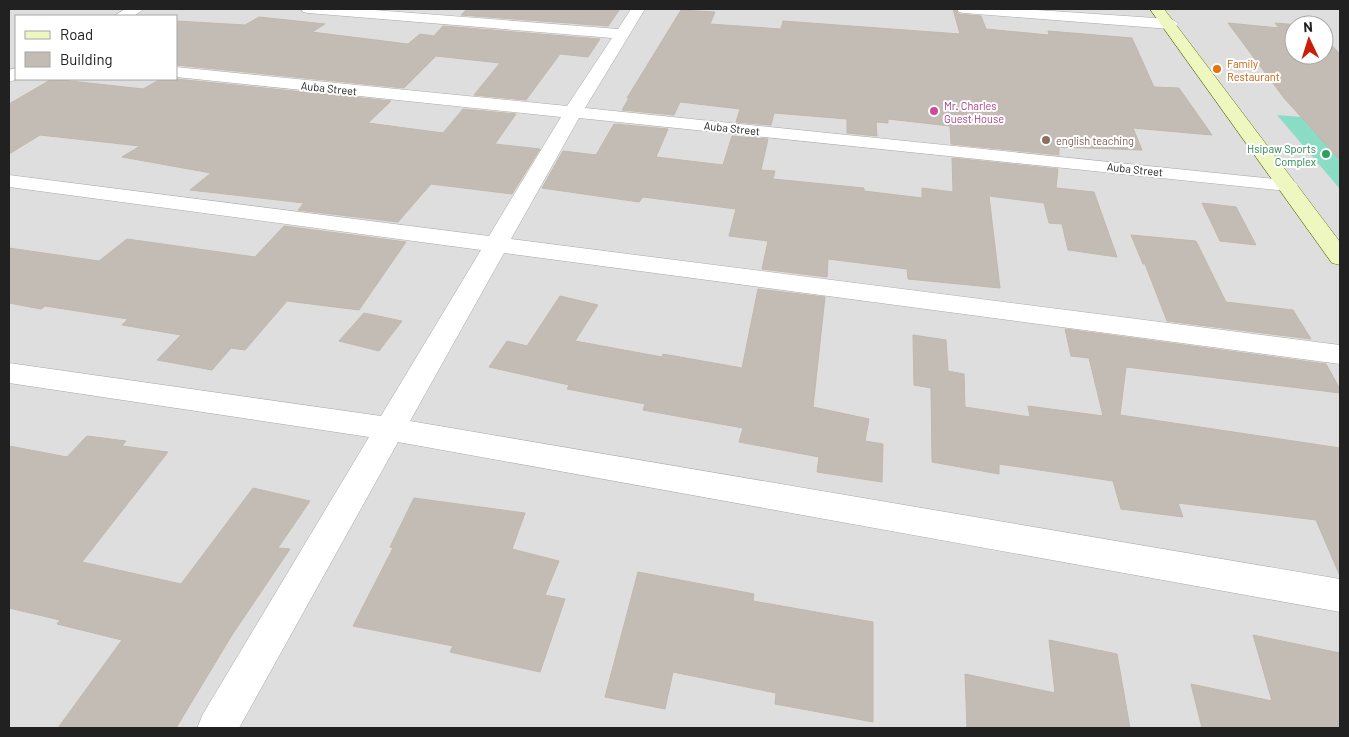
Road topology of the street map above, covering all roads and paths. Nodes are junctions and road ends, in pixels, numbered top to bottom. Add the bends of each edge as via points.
1 (137, 9) edge
2 (308, 9) edge
3 (638, 9) edge
4 (964, 9) edge
5 (1157, 9) edge
6 (124, 15) edge
7 (1170, 24) junction
8 (622, 34) junction
9 (178, 72) edge
10 (573, 112) junction
11 (9, 181) edge
12 (1287, 185) junction
13 (496, 245) junction
14 (1340, 258) edge
15 (1340, 355) edge
16 (9, 373) edge
17 (390, 429) junction
18 (1340, 596) edge
19 (217, 728) edge

1 - 6 street
2 - 8 street
3 - 8 street
4 - 7 street
5 - 7 main road
7 - 12 main road
8 - 10 street
9 - 10 street, Auba Street
10 - 12 street, Auba Street
10 - 13 street
11 - 13 street
12 - 14 main road
13 - 15 street
13 - 17 street
16 - 17 street
17 - 18 street
17 - 19 street

